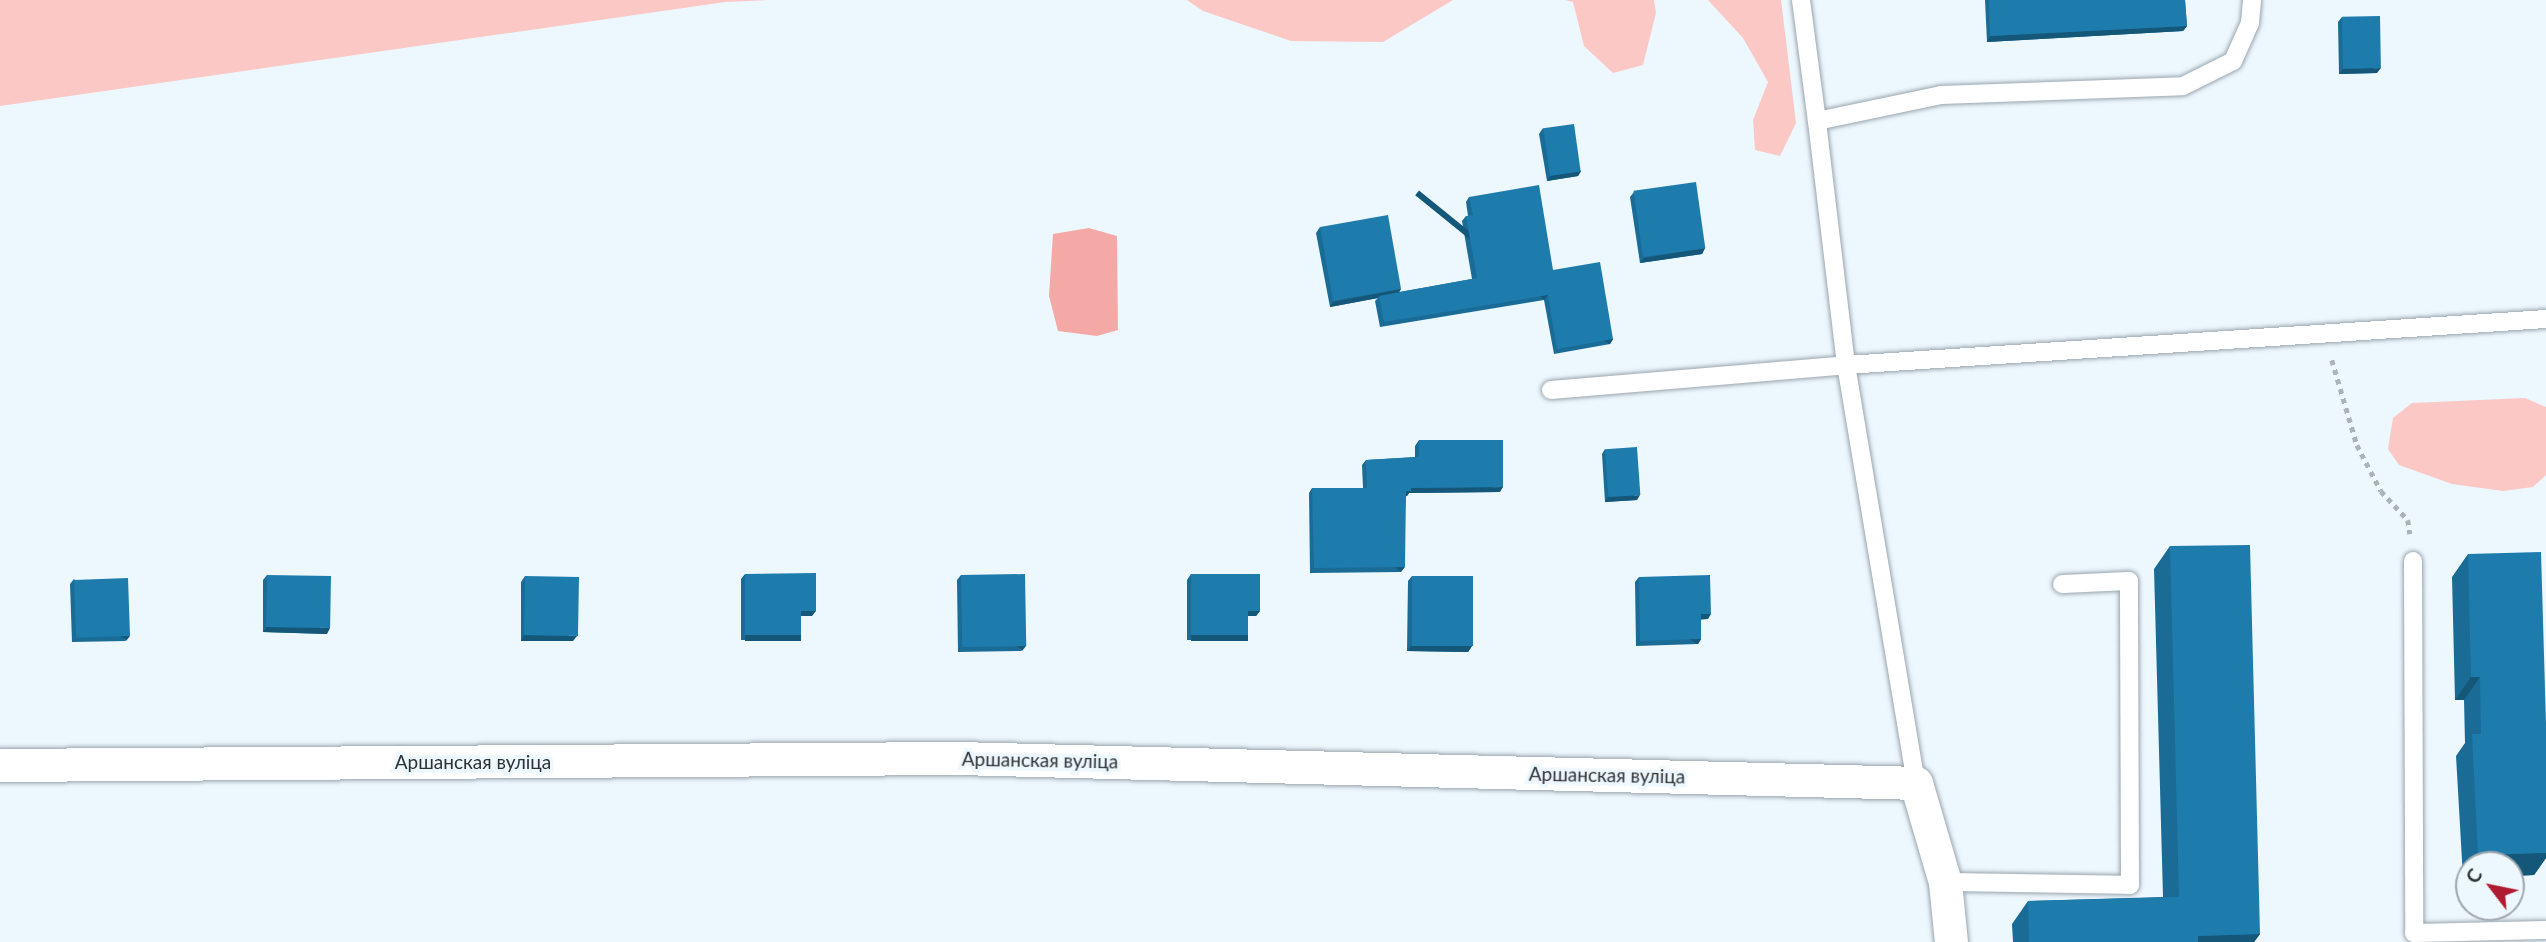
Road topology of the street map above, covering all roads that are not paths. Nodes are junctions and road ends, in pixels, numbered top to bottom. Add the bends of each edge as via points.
1 (1801, 0) edge
2 (2252, 0) edge
3 (1817, 121) junction
4 (2546, 318) edge
5 (1846, 365) junction
6 (1551, 390) dead end
7 (2413, 561) road end
8 (2062, 584) dead end
9 (0, 765) edge
10 (1916, 782) junction
11 (1945, 882) junction
12 (2546, 930) edge
13 (1951, 942) edge

1 - 3 lane
2 - 3 lane via 2250,23 2233,61 2183,86 1941,95
3 - 5 lane
4 - 5 lane
5 - 6 lane
5 - 10 lane
7 - 12 lane via 2414,933
8 - 11 lane via 2129,581 2130,885
9 - 10 street, Аршанская вуліца via 958,758
10 - 11 street
11 - 13 street

